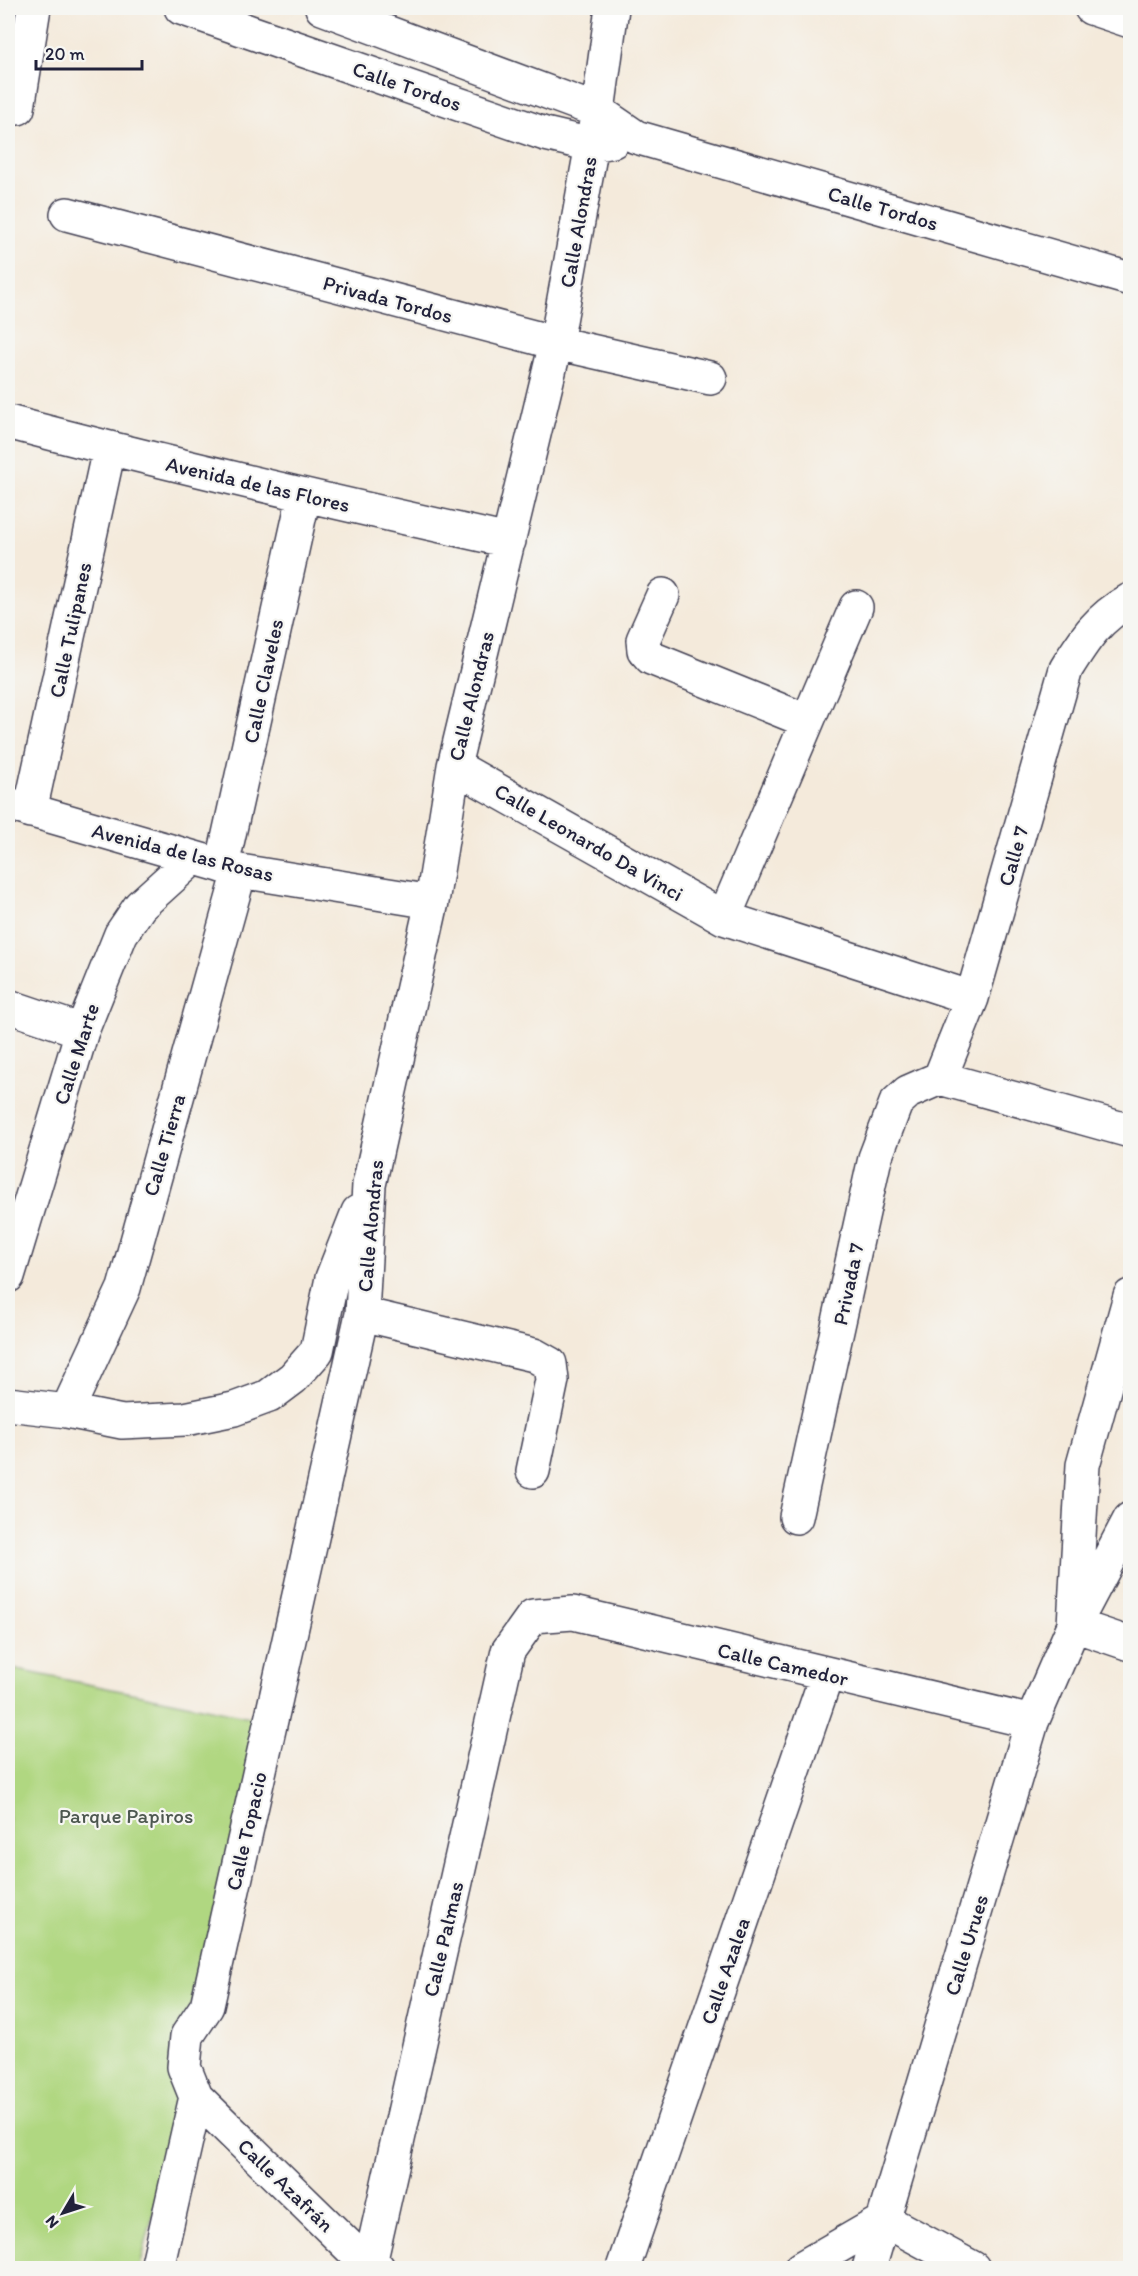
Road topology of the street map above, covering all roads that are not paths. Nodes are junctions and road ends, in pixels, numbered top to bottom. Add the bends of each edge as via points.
1 (34, 8) edge
2 (181, 8) edge
3 (322, 8) edge
4 (612, 8) edge
5 (1091, 8) edge
6 (1131, 21) edge
7 (18, 108) dead end
8 (598, 111) junction
9 (636, 137) junction
10 (592, 145) junction
11 (67, 214) dead end
12 (1131, 279) edge
13 (556, 343) junction
14 (710, 378) dead end
15 (8, 422) edge
16 (110, 449) junction
17 (304, 496) junction
18 (509, 541) junction
19 (663, 595) dead end
20 (1131, 600) edge
21 (856, 607) dead end
22 (807, 721) junction
23 (454, 766) junction
24 (19, 808) edge
25 (218, 865) junction
26 (432, 902) junction
27 (724, 918) junction
28 (972, 998) junction
29 (8, 1006) edge
30 (82, 1031) junction
31 (940, 1078) junction
32 (1131, 1131) edge
33 (369, 1185) junction
34 (8, 1276) edge
35 (1131, 1296) edge
36 (362, 1314) junction
37 (346, 1387) joint
38 (8, 1404) edge
39 (67, 1411) junction
40 (533, 1471) dead end
41 (796, 1517) dead end
42 (1131, 1519) edge
43 (533, 1616) joint
44 (1074, 1625) junction
45 (1131, 1644) edge
46 (827, 1674) junction
47 (1032, 1722) junction
48 (196, 2097) junction
49 (884, 2220) junction
50 (157, 2268) edge
51 (372, 2268) edge
52 (623, 2268) edge
53 (801, 2268) edge
54 (869, 2268) edge
55 (974, 2268) edge

1 - 7 street
2 - 10 street, Calle Tordos via 545,134
3 - 8 street, Calle Tordos
4 - 8 street, Calle Alondras
5 - 6 street
8 - 9 street, Calle Tordos
8 - 10 street, Calle Alondras
9 - 10 street, Calle Tordos
9 - 12 street, Calle Tordos
10 - 13 street, Calle Alondras
11 - 13 street, Privada Tordos
13 - 14 street, Privada Tordos
13 - 18 street, Calle Alondras
15 - 16 street, Avenida de las Flores
16 - 17 street, Avenida de las Flores
16 - 24 street, Calle Tulipanes
17 - 18 street, Avenida de las Flores
17 - 25 street, Calle Claveles
18 - 23 street, Calle Alondras
19 - 22 street via 643,640 644,650 651,658
20 - 28 street, Calle 7 via 1087,635 1066,669
21 - 22 street
22 - 27 street
23 - 26 street, Calle Alondras
23 - 27 street, Calle Leonardo Da Vinci
24 - 25 street, Avenida de las Rosas
25 - 26 street, Avenida de las Rosas
25 - 30 street, Calle Marte via 140,906 121,934
25 - 39 street, Calle Tierra via 124,1288
26 - 33 street, Calle Alondras
27 - 28 street, Calle Leonardo Da Vinci
28 - 31 street, Calle 7
29 - 30 street
30 - 34 street, Calle Marte
31 - 32 street
31 - 41 street, Privada 7 via 908,1092 896,1103 875,1158
33 - 36 street, Calle Alondras
33 - 39 street via 332,1278 317,1351 293,1378 269,1396 185,1419 122,1422
35 - 44 street, Calle Urues via 1083,1465
36 - 37 street, Calle Alondras
36 - 40 street via 534,1355 550,1364 552,1380
37 - 48 street, Calle Topacio via 207,2006 187,2036 184,2067
38 - 39 street
42 - 44 street, Calle Urues
43 - 46 street, Calle Camedor via 573,1613
43 - 51 street, Calle Palmas via 508,1651
44 - 45 street
44 - 47 street, Calle Urues
46 - 47 street, Calle Camedor
46 - 52 street, Calle Azalea
47 - 49 street, Calle Urues
48 - 50 street
48 - 51 street, Calle Azafrán
49 - 53 street
49 - 54 street, Calle Urues
49 - 55 street

